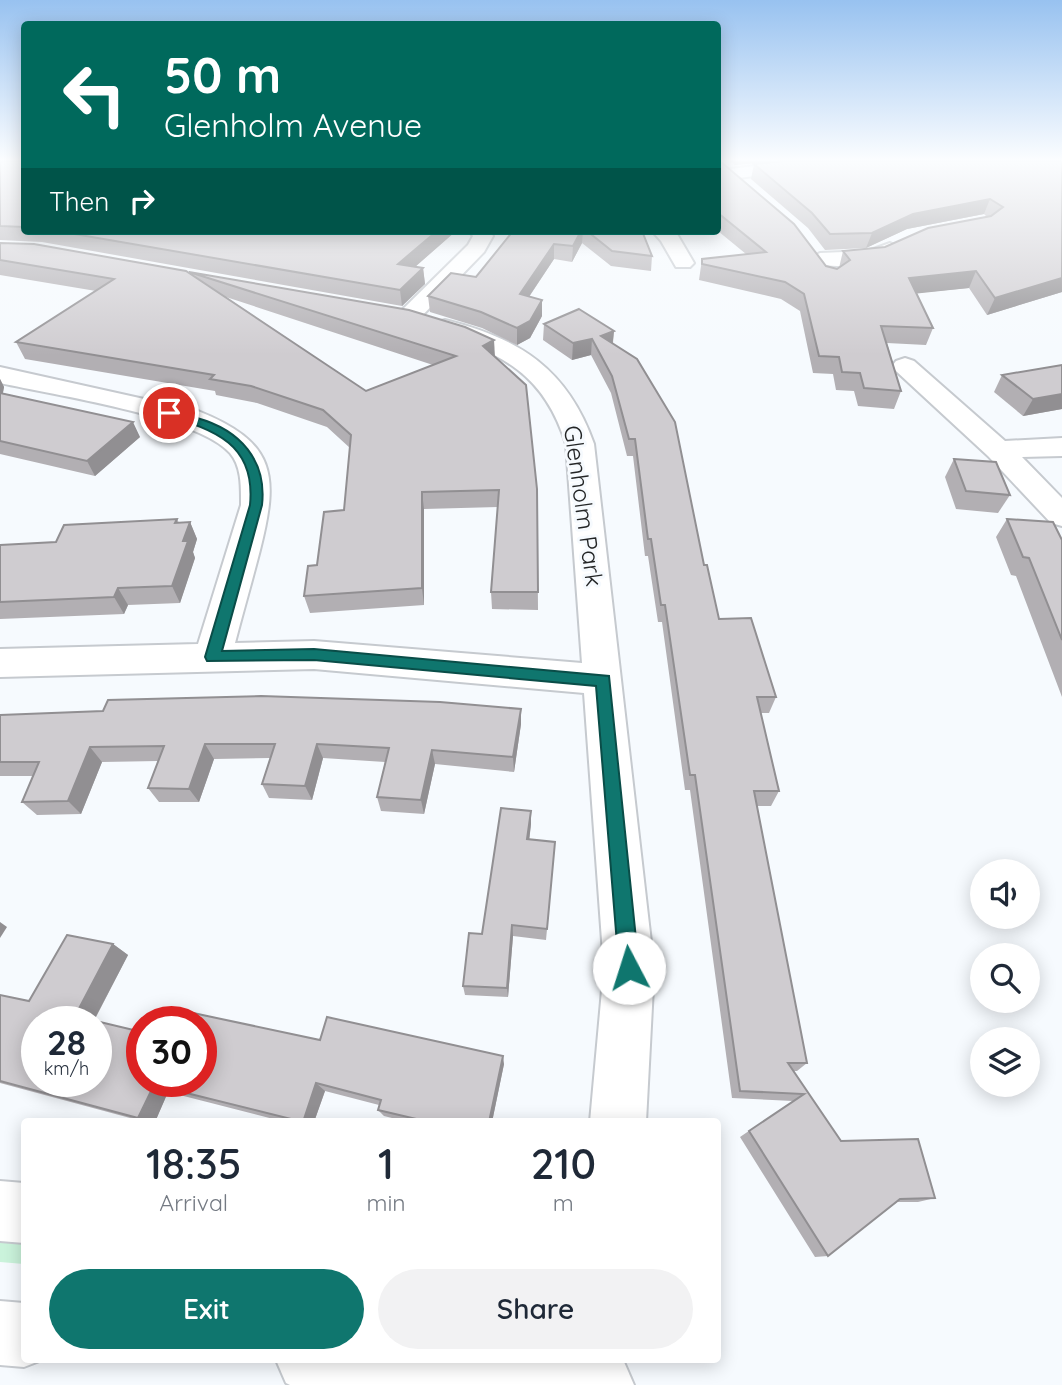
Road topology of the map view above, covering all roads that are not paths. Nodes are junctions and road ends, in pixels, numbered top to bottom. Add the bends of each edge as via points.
1 (482, 235) edge
2 (667, 235) edge
3 (806, 242) edge
4 (904, 242) edge
5 (683, 262) dead end
6 (376, 311) edge
7 (408, 317) junction
8 (905, 366) dead end
9 (0, 375) edge
10 (1062, 447) edge
11 (998, 450) junction
12 (1062, 516) edge
13 (213, 657) junction
14 (0, 663) edge
15 (604, 680) junction
16 (618, 1118) edge
17 (0, 1211) edge
18 (21, 1213) edge
19 (0, 1333) edge
20 (21, 1335) edge
21 (344, 1363) edge
22 (611, 1363) edge
23 (601, 1385) edge
24 (612, 1385) edge

1 - 7 street via 477,248
2 - 5 street
3 - 4 street via 825,268 871,257
6 - 7 street, Glenholm Park
7 - 15 street, Glenholm Park via 511,353 549,382 573,418
8 - 11 street
9 - 13 street via 188,417 211,425 243,450 258,486 256,505
10 - 11 street
11 - 12 street
13 - 14 street
13 - 15 street via 314,655
15 - 16 street, Glenholm Park via 629,968
17 - 18 street
19 - 20 street
21 - 23 street
22 - 24 street

